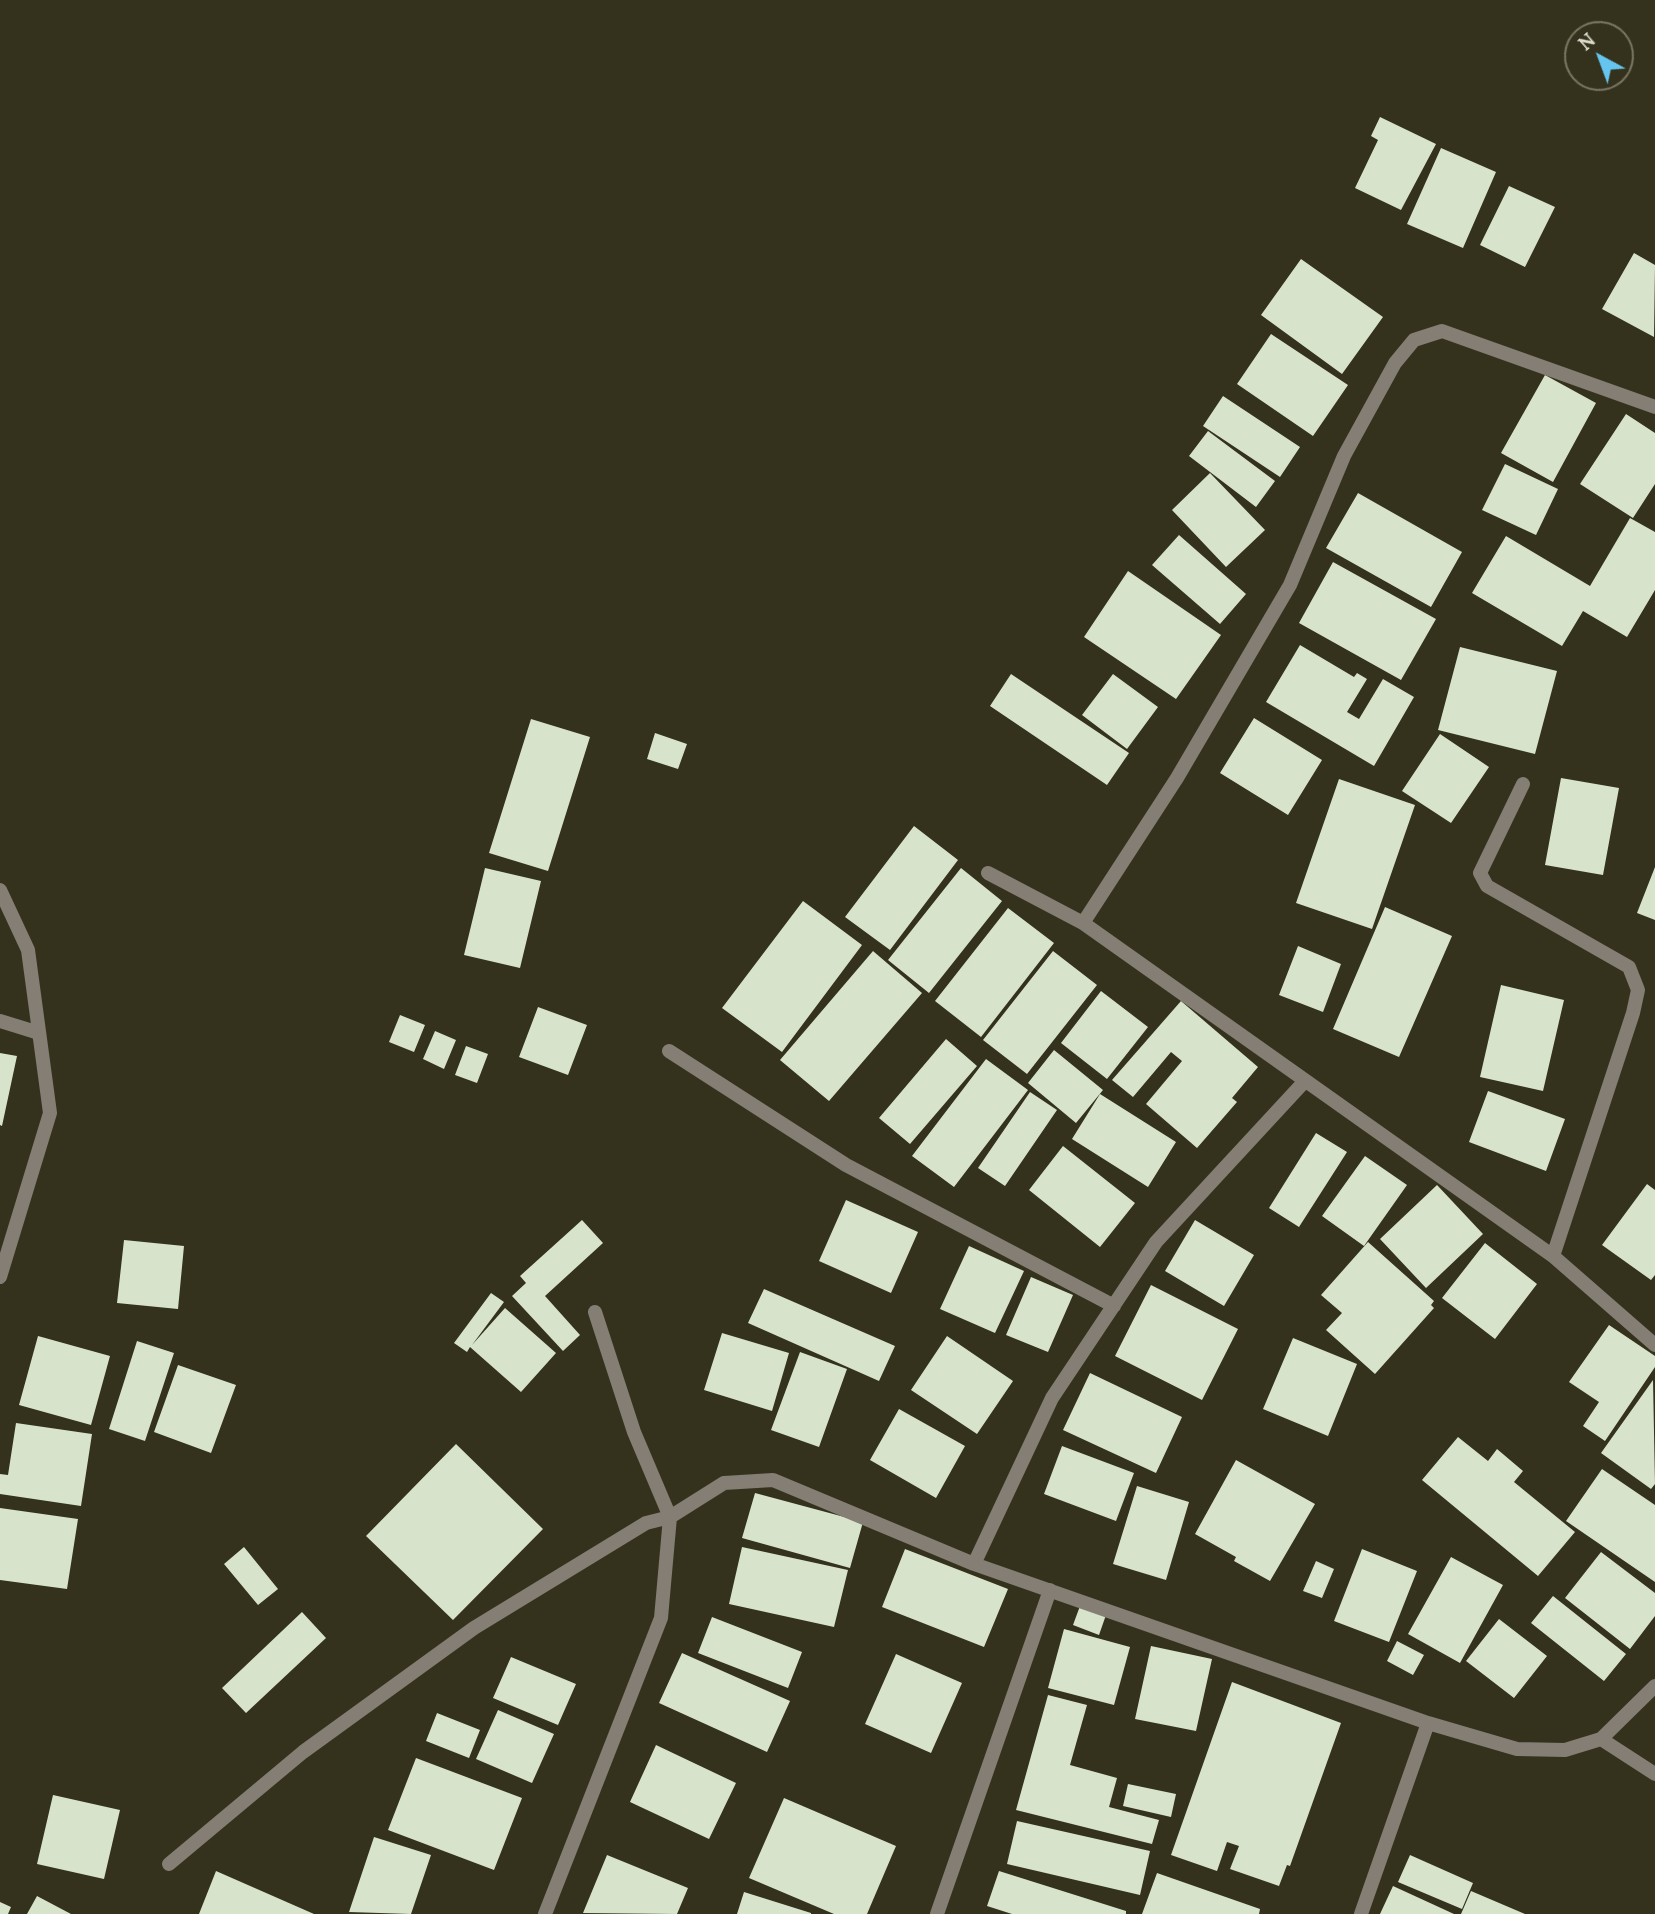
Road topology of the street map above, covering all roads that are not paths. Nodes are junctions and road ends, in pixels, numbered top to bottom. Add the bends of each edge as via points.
1 (1655, 407) edge
2 (1523, 784) dead end
3 (988, 873) dead end
4 (0, 890) edge
5 (1083, 923) junction
6 (0, 1021) edge
7 (38, 1033) junction
8 (669, 1051) dead end
9 (1304, 1082) junction
10 (1553, 1256) junction
11 (0, 1277) edge
12 (1114, 1306) junction
13 (595, 1312) dead end
14 (1655, 1345) edge
15 (670, 1517) junction
16 (974, 1564) junction
17 (1049, 1590) junction
18 (1655, 1686) edge
19 (1428, 1723) junction
20 (1601, 1739) junction
21 (1655, 1774) edge
22 (169, 1864) dead end
23 (545, 1914) edge
24 (937, 1914) edge
25 (1361, 1914) edge

1 - 5 street via 1442,331 1414,340 1395,363 1344,456 1290,585 1177,778
2 - 10 street via 1480,873 1487,887 1629,967 1638,990
3 - 5 street
4 - 7 street via 28,950
5 - 9 street
6 - 7 street
7 - 11 street via 50,1114
8 - 12 street via 846,1165
9 - 10 street
9 - 12 street via 1156,1242
10 - 14 street
12 - 16 street via 1052,1398
13 - 15 street via 634,1432
15 - 16 street via 724,1483 773,1480
15 - 22 street via 646,1522 474,1628 303,1752
15 - 23 street via 661,1618
16 - 17 street
17 - 19 street
17 - 24 street
18 - 20 street
19 - 20 street via 1517,1749 1565,1750
19 - 25 street
20 - 21 street

